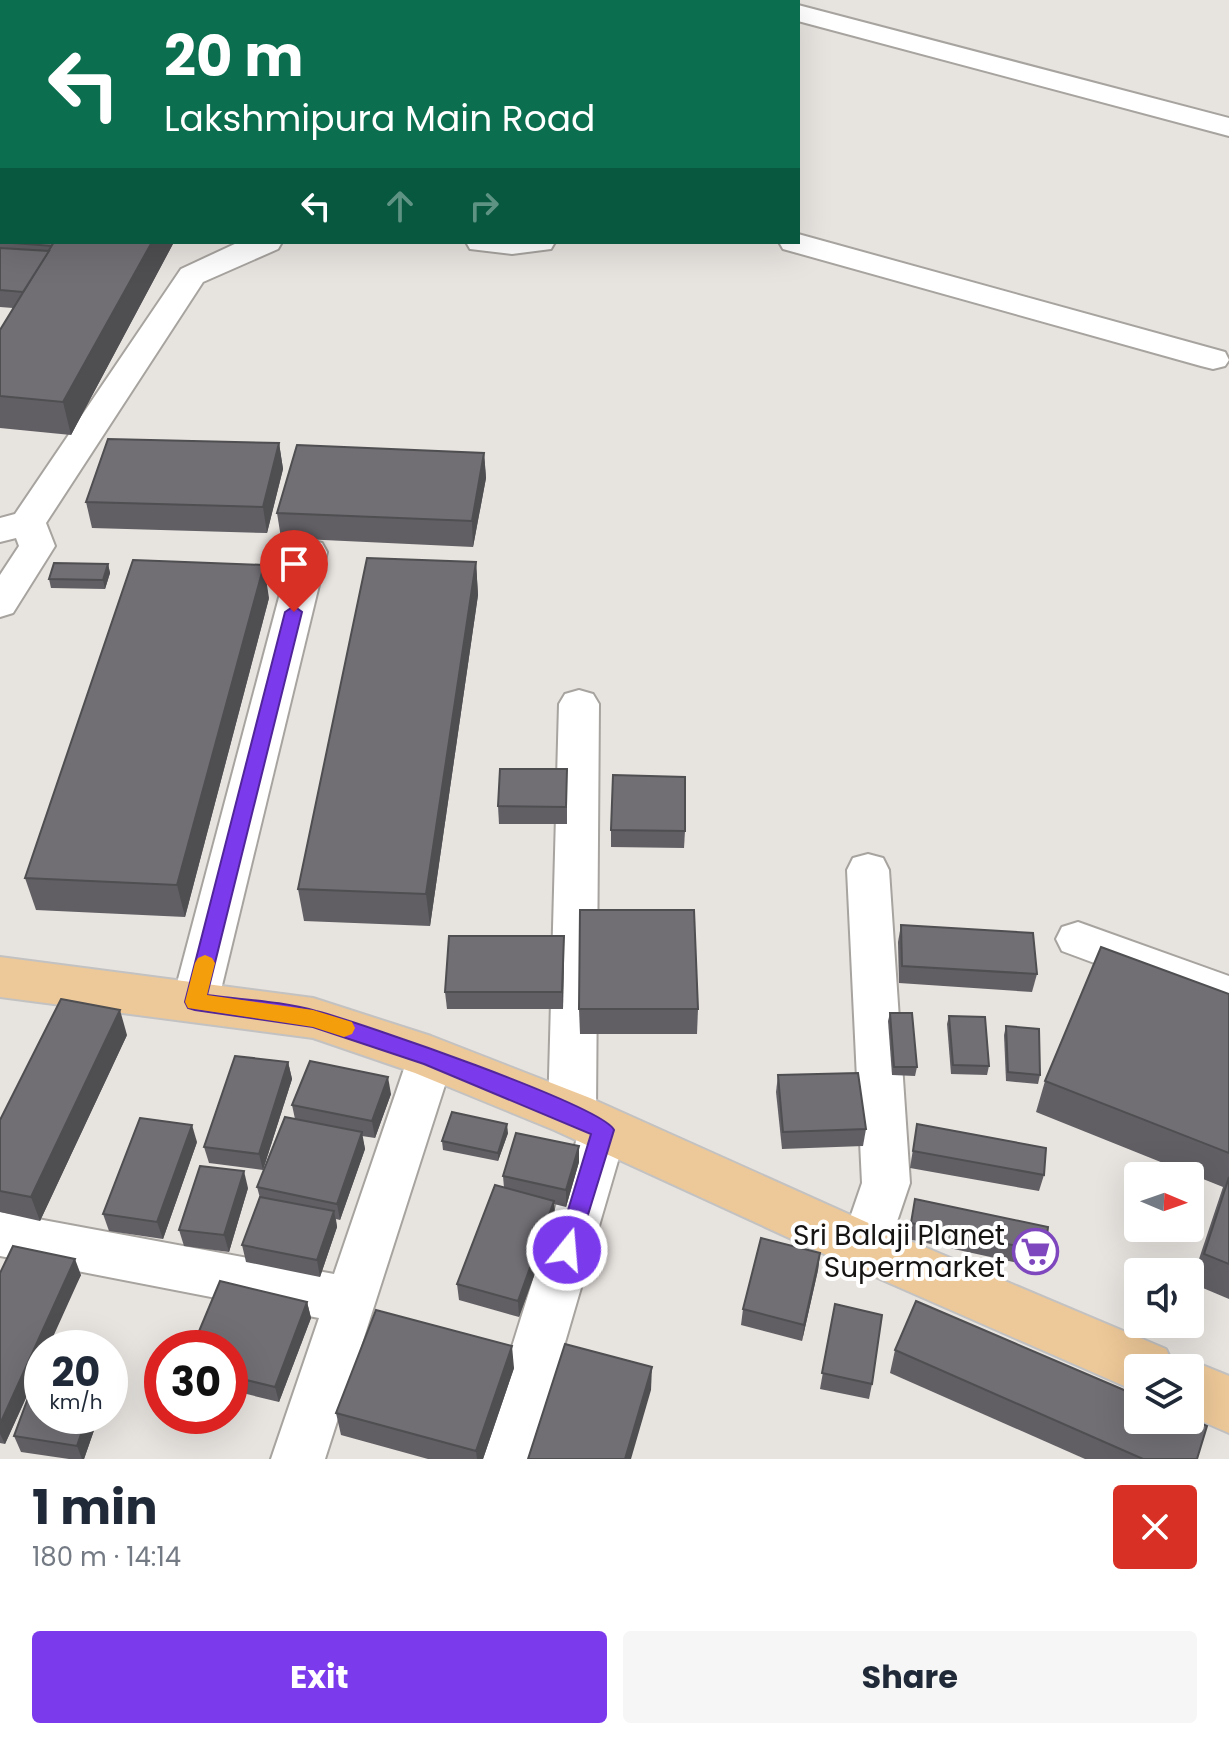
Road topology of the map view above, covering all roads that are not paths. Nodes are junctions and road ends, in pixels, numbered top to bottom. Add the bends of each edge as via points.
1 (800, 14) edge
2 (1229, 127) edge
3 (262, 244) edge
4 (800, 244) edge
5 (1213, 359) dead end
6 (14, 526) edge
7 (309, 552) dead end
8 (0, 604) edge
9 (579, 704) dead end
10 (868, 870) dead end
11 (1078, 939) dead end
12 (0, 977) edge
13 (1229, 995) edge
14 (195, 1002) junction
15 (431, 1057) junction
16 (588, 1122) junction
17 (0, 1234) edge
18 (865, 1247) junction
19 (351, 1301) junction
20 (1124, 1359) edge
21 (1204, 1393) edge
22 (1229, 1405) edge
23 (298, 1459) edge
24 (504, 1459) edge

1 - 2 street
3 - 6 street via 192,276
4 - 5 street
6 - 8 street via 37,546
7 - 14 street
9 - 16 street
10 - 18 street via 886,1183
11 - 13 street
12 - 14 main road
14 - 15 main road via 313,1018
15 - 16 main road
15 - 19 street
16 - 18 main road
16 - 24 street
17 - 19 street
18 - 20 main road
19 - 23 street
21 - 22 main road

